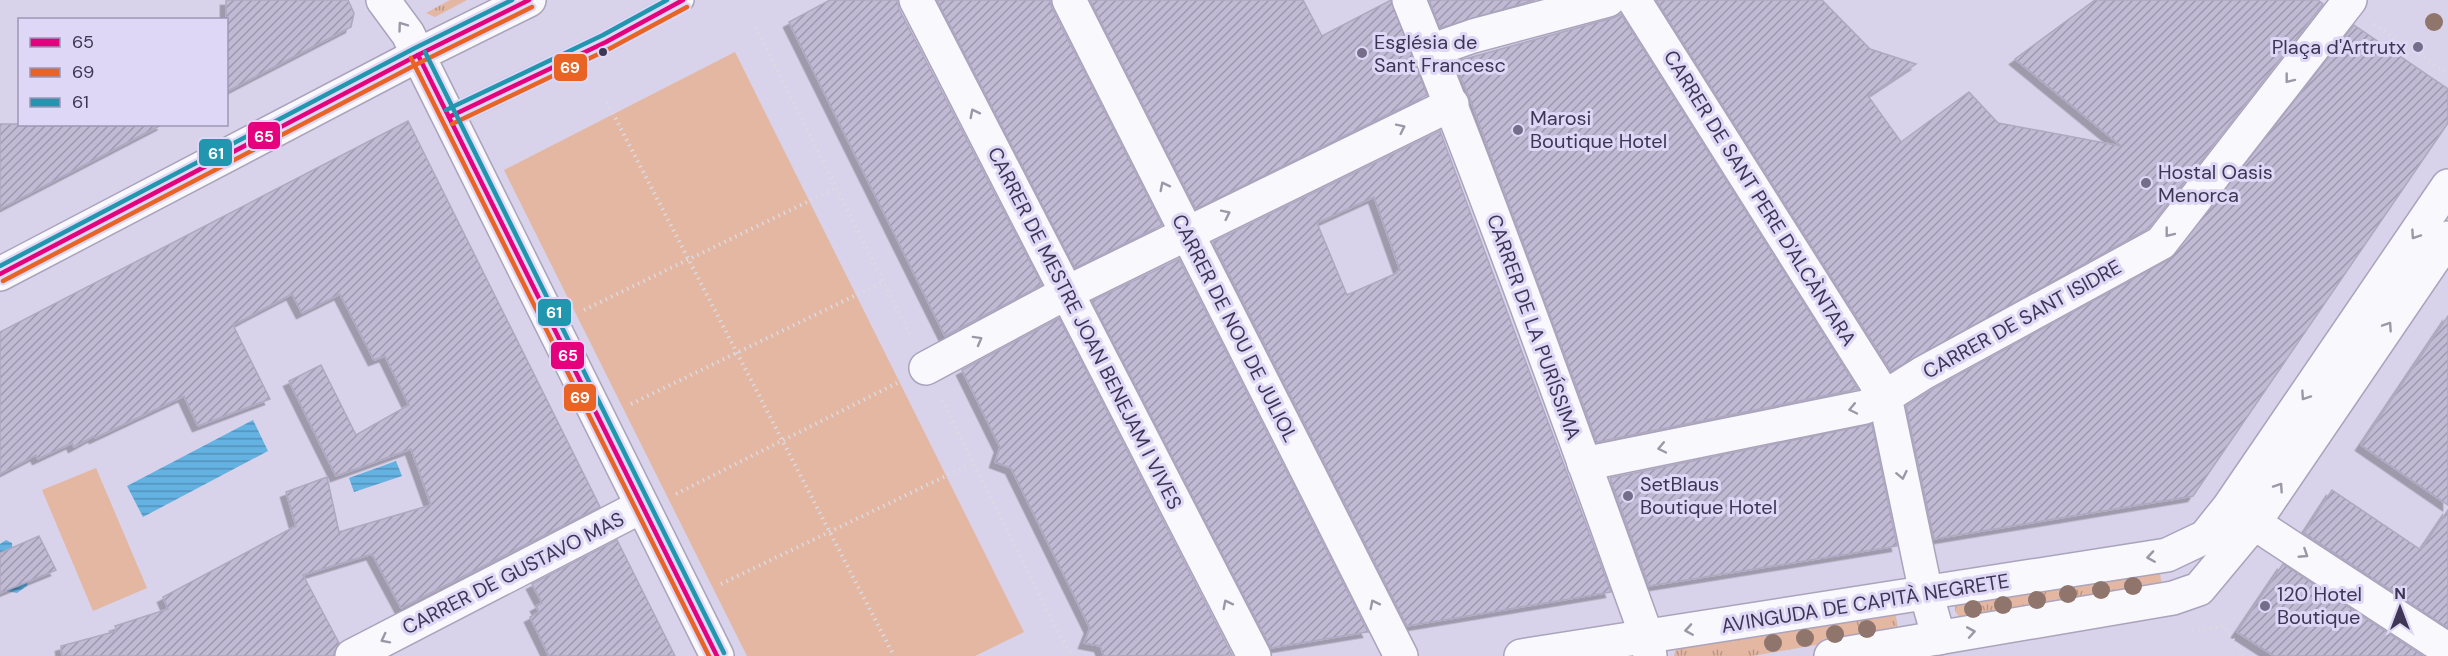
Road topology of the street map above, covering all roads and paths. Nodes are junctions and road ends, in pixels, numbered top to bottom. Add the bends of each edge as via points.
1 (383, 0) edge
2 (529, 0) edge
3 (683, 0) edge
4 (916, 0) edge
5 (1070, 0) edge
6 (1409, 0) edge
7 (1608, 0) edge
8 (1634, 0) edge
9 (2359, 10) edge
10 (1430, 51) junction
11 (418, 55) junction
12 (2448, 74) edge
13 (607, 102) dead end
14 (1452, 104) junction
15 (449, 117) junction
16 (2448, 186) edge
17 (836, 188) dead end
18 (1187, 233) junction
19 (2448, 238) edge
20 (689, 259) junction
21 (0, 274) edge
22 (883, 282) dead end
23 (1066, 292) junction
24 (576, 314) dead end
25 (737, 353) junction
26 (926, 368) joint
27 (1885, 397) junction
28 (623, 408) dead end
29 (783, 439) junction
30 (974, 462) dead end
31 (1584, 464) junction
32 (655, 502) junction
33 (2241, 515) junction
34 (829, 532) junction
35 (2218, 544) junction
36 (713, 588) dead end
37 (1926, 593) junction
38 (2191, 632) dead end
39 (1939, 638) junction
40 (1648, 646) edge
41 (2448, 650) edge
42 (351, 656) edge
43 (717, 656) edge
44 (894, 656) edge
45 (1254, 656) edge
46 (1401, 656) edge
47 (1521, 656) edge
48 (1831, 656) edge
49 (2244, 656) edge

11 -> 1 street
2 - 11 street
3 - 15 lane via 606,42
23 -> 4 street, CARRER DE MESTRE JOAN BENEJAM I VIVES
18 -> 5 street, CARRER DE NOU DE JULIOL
6 - 10 street, CARRER DE LA PURÍSSIMA
7 - 10 street
8 - 27 street, CARRER DE SANT PERE D'ALCÀNTARA
9 - 12 path
9 -> 27 street, CARRER DE SANT ISIDRE via 2161,243
10 - 14 street, CARRER DE LA PURÍSSIMA
11 - 15 street
11 - 21 street
13 - 20 path
18 -> 14 street
14 - 31 street, CARRER DE LA PURÍSSIMA
15 - 32 street
16 -> 33 street
17 - 20 path
18 - 23 street
46 -> 18 street, CARRER DE NOU DE JULIOL
33 -> 19 street
20 - 24 path
20 - 25 path
22 - 25 path
26 -> 23 street
45 -> 23 street, CARRER DE MESTRE JOAN BENEJAM I VIVES
25 - 28 path
25 - 29 path
26 - 29 path
27 -> 31 street, CARRER DE SANT ISIDRE via 1865,407
27 -> 37 street
29 - 32 path
29 - 34 path
30 - 34 path
31 - 40 street, CARRER DE LA PURÍSSIMA
32 -> 42 street, CARRER DE GUSTAVO MAS
32 - 43 street
33 - 35 street
33 -> 41 street
34 - 36 path
34 - 44 path
35 -> 37 street, AVINGUDA DE CAPITÀ NEGRETE
39 -> 35 street via 2173,598 2199,589
37 - 39 street
37 -> 40 street, AVINGUDA DE CAPITÀ NEGRETE
38 - 49 path via 2224,626
39 - 48 street
40 - 47 street, AVINGUDA DE CAPITÀ NEGRETE

